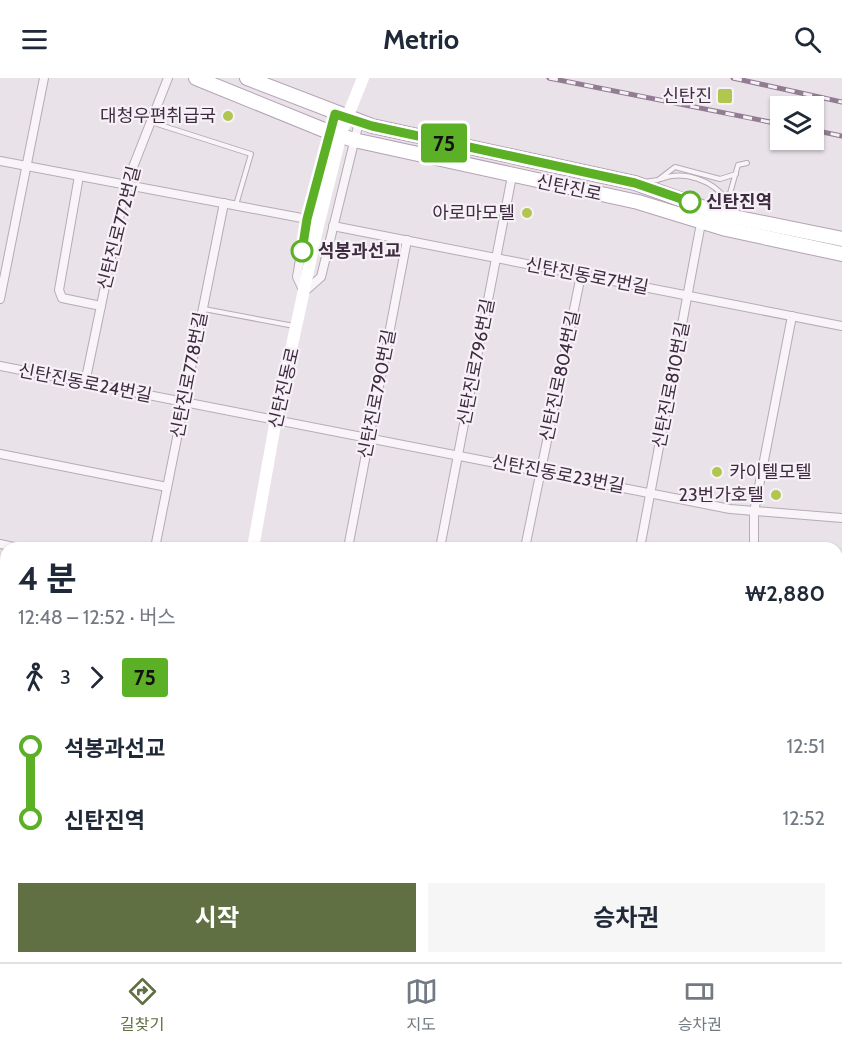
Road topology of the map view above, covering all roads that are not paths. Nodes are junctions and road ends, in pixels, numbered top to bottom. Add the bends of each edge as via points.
1 (45, 78) edge
2 (168, 78) edge
3 (196, 78) edge
4 (363, 78) edge
5 (253, 80) edge
6 (222, 88) junction
7 (335, 114) junction
8 (150, 121) junction
9 (359, 122) junction
10 (329, 132) junction
11 (354, 140) junction
12 (0, 161) edge
13 (747, 163) dead end
14 (27, 166) junction
15 (736, 174) junction
16 (79, 176) junction
17 (512, 176) junction
18 (658, 180) junction
19 (635, 183) junction
20 (126, 185) junction
21 (224, 203) junction
22 (236, 206) junction
23 (726, 208) junction
24 (307, 219) junction
25 (701, 223) junction
26 (333, 226) junction
27 (842, 239) edge
28 (407, 240) junction
29 (842, 254) edge
30 (496, 259) junction
31 (581, 274) junction
32 (304, 292) junction
33 (687, 296) junction
34 (0, 299) edge
35 (101, 306) junction
36 (202, 309) junction
37 (792, 316) junction
38 (842, 326) edge
39 (298, 327) junction
40 (0, 366) edge
41 (85, 383) junction
42 (184, 402) junction
43 (276, 420) junction
44 (369, 438) junction
45 (0, 454) edge
46 (458, 454) junction
47 (540, 470) junction
48 (167, 487) junction
49 (651, 492) junction
50 (754, 512) junction
51 (842, 518) edge
52 (156, 542) edge
53 (254, 542) edge
54 (349, 542) edge
55 (441, 542) edge
56 (526, 542) edge
57 (641, 542) edge
58 (754, 542) edge

1 - 14 street
2 - 8 street, 신탄진로772번길
3 - 6 main road, 신탄진로
4 - 32 main road, 신탄진동로, bridge via 342,130
5 - 6 main road via 259,92
5 - 7 main road, 신탄진로
6 - 10 main road, 신탄진로
7 - 9 main road, 신탄진로
7 - 10 street
8 - 20 street, 신탄진로772번길
8 - 22 lane via 251,154
9 - 11 street
9 - 19 main road, 신탄진로
10 - 11 main road, 신탄진로
10 - 24 street
11 - 17 main road, 신탄진로
11 - 26 street
12 - 14 street
13 - 15 lane via 738,165
14 - 16 street
14 - 34 street
15 - 18 lane via 720,179 675,167
15 - 23 lane
16 - 20 street
16 - 35 street via 59,290 62,298
17 - 25 main road, 신탄진로 via 638,202
17 - 30 street, 신탄진로796번길
18 - 19 lane
18 - 23 lane via 683,175 716,187
19 - 23 main road, 신탄진로
20 - 21 street
20 - 35 street, 신탄진로772번길
21 - 22 street
21 - 36 street, 신탄진로778번길
22 - 24 street
23 - 27 main road, 신탄진로
24 - 32 street via 297,277
25 - 29 main road, 신탄진로
25 - 33 street, 신탄진로810번길
26 - 28 street, 신탄진동로7번길
26 - 32 street via 321,278
28 - 30 street, 신탄진동로7번길
28 - 44 street, 신탄진로790번길
30 - 31 street, 신탄진동로7번길
30 - 46 street, 신탄진로796번길
31 - 33 street, 신탄진동로7번길
31 - 47 street, 신탄진로804번길
32 - 39 main road, 신탄진동로
33 - 37 street, 신탄진동로7번길
33 - 49 street, 신탄진로810번길
35 - 41 street, 신탄진로772번길
36 - 39 lane
36 - 42 street, 신탄진로778번길
37 - 38 street, 신탄진동로7번길
37 - 50 street
39 - 43 main road, 신탄진동로
40 - 41 street, 신탄진동로24번길
41 - 42 street, 신탄진동로24번길
42 - 43 street, 신탄진동로24번길
42 - 48 street, 신탄진로778번길
43 - 44 street, 신탄진동로23번길
43 - 53 main road, 신탄진동로
44 - 46 street, 신탄진동로23번길
44 - 54 street, 신탄진로790번길
45 - 48 street
46 - 47 street, 신탄진동로23번길
46 - 55 street, 신탄진로796번길
47 - 49 street, 신탄진동로23번길
47 - 56 street, 신탄진로804번길
48 - 52 street, 신탄진로778번길
49 - 50 street, 신탄진동로23번길
49 - 57 street, 신탄진로810번길
50 - 51 street, 신탄진동로23번길
50 - 58 street

